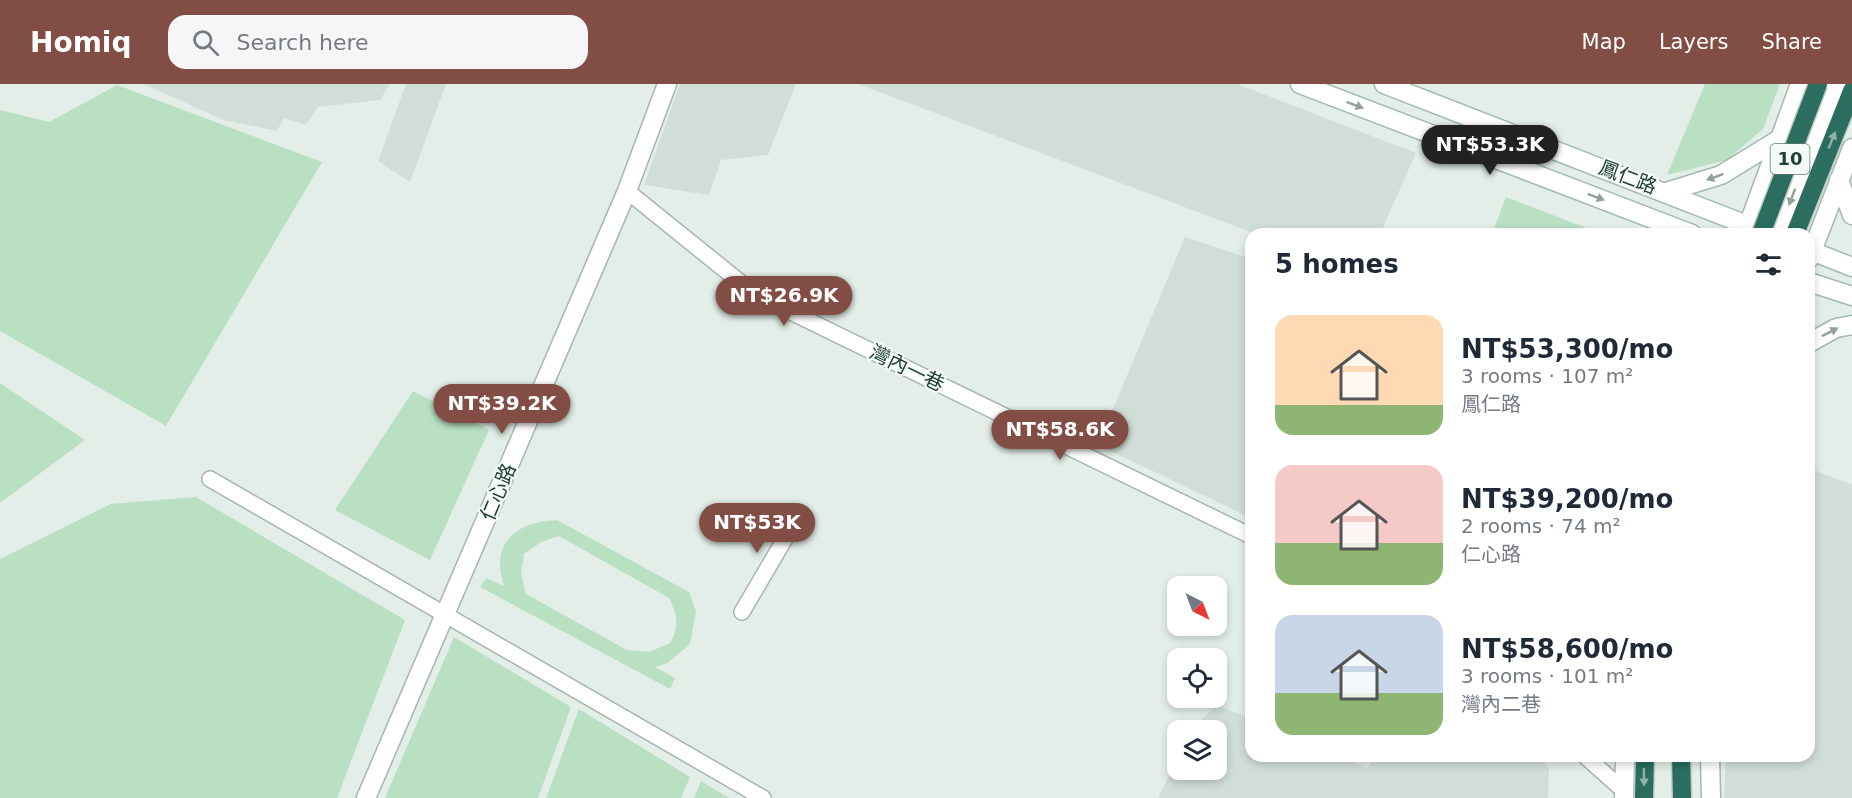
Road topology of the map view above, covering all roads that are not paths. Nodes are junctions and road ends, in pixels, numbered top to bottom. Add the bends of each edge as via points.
1 (667, 84) edge
2 (1300, 84) edge
3 (1384, 84) edge
4 (1800, 84) edge
5 (1818, 84) edge
6 (1836, 84) edge
7 (1852, 91) edge
8 (1783, 136) junction
9 (1852, 148) edge
10 (1839, 180) junction
11 (627, 191) junction
12 (1666, 192) junction
13 (1852, 215) edge
14 (1646, 216) junction
15 (1654, 228) edge
16 (1677, 228) edge
17 (1752, 228) edge
18 (1763, 228) edge
19 (1764, 228) edge
20 (1764, 228) edge
21 (1797, 228) edge
22 (1815, 241) edge
23 (1815, 256) edge
24 (1852, 267) edge
25 (1815, 284) edge
26 (1852, 296) edge
27 (1852, 325) edge
28 (1815, 340) edge
29 (210, 479) dead end
30 (800, 513) dead end
31 (1245, 533) edge
32 (742, 612) dead end
33 (445, 615) junction
34 (1591, 762) edge
35 (1625, 762) edge
36 (1645, 762) edge
37 (1682, 762) edge
38 (1710, 762) edge
39 (1624, 795) edge
40 (366, 798) edge
41 (763, 798) edge
42 (1644, 798) edge
43 (1682, 798) edge
44 (1711, 798) edge

1 - 11 main road, 仁心路
2 -> 14 main road, 鳳仁路
3 - 12 main road, 鳳仁路
4 - 8 main road
5 - 19 highway, 10, bridge
6 -> 20 main road
21 -> 7 highway, 10
8 -> 12 main road via 1743,164
8 - 18 main road
9 - 10 main road
10 - 13 main road
10 - 22 main road
11 - 31 street, 灣內一巷 via 756,295
11 - 33 main road, 仁心路
12 - 17 main road, 鳳仁路
14 - 15 main road
14 - 16 main road, 鳳仁路
23 - 24 main road
25 - 26 main road
28 -> 27 main road via 1836,328
29 - 33 street
30 - 32 street
33 - 40 main road, 仁心路
33 - 41 street
34 - 39 street
35 - 39 main road
36 -> 42 highway
37 - 43 highway
38 - 44 main road

